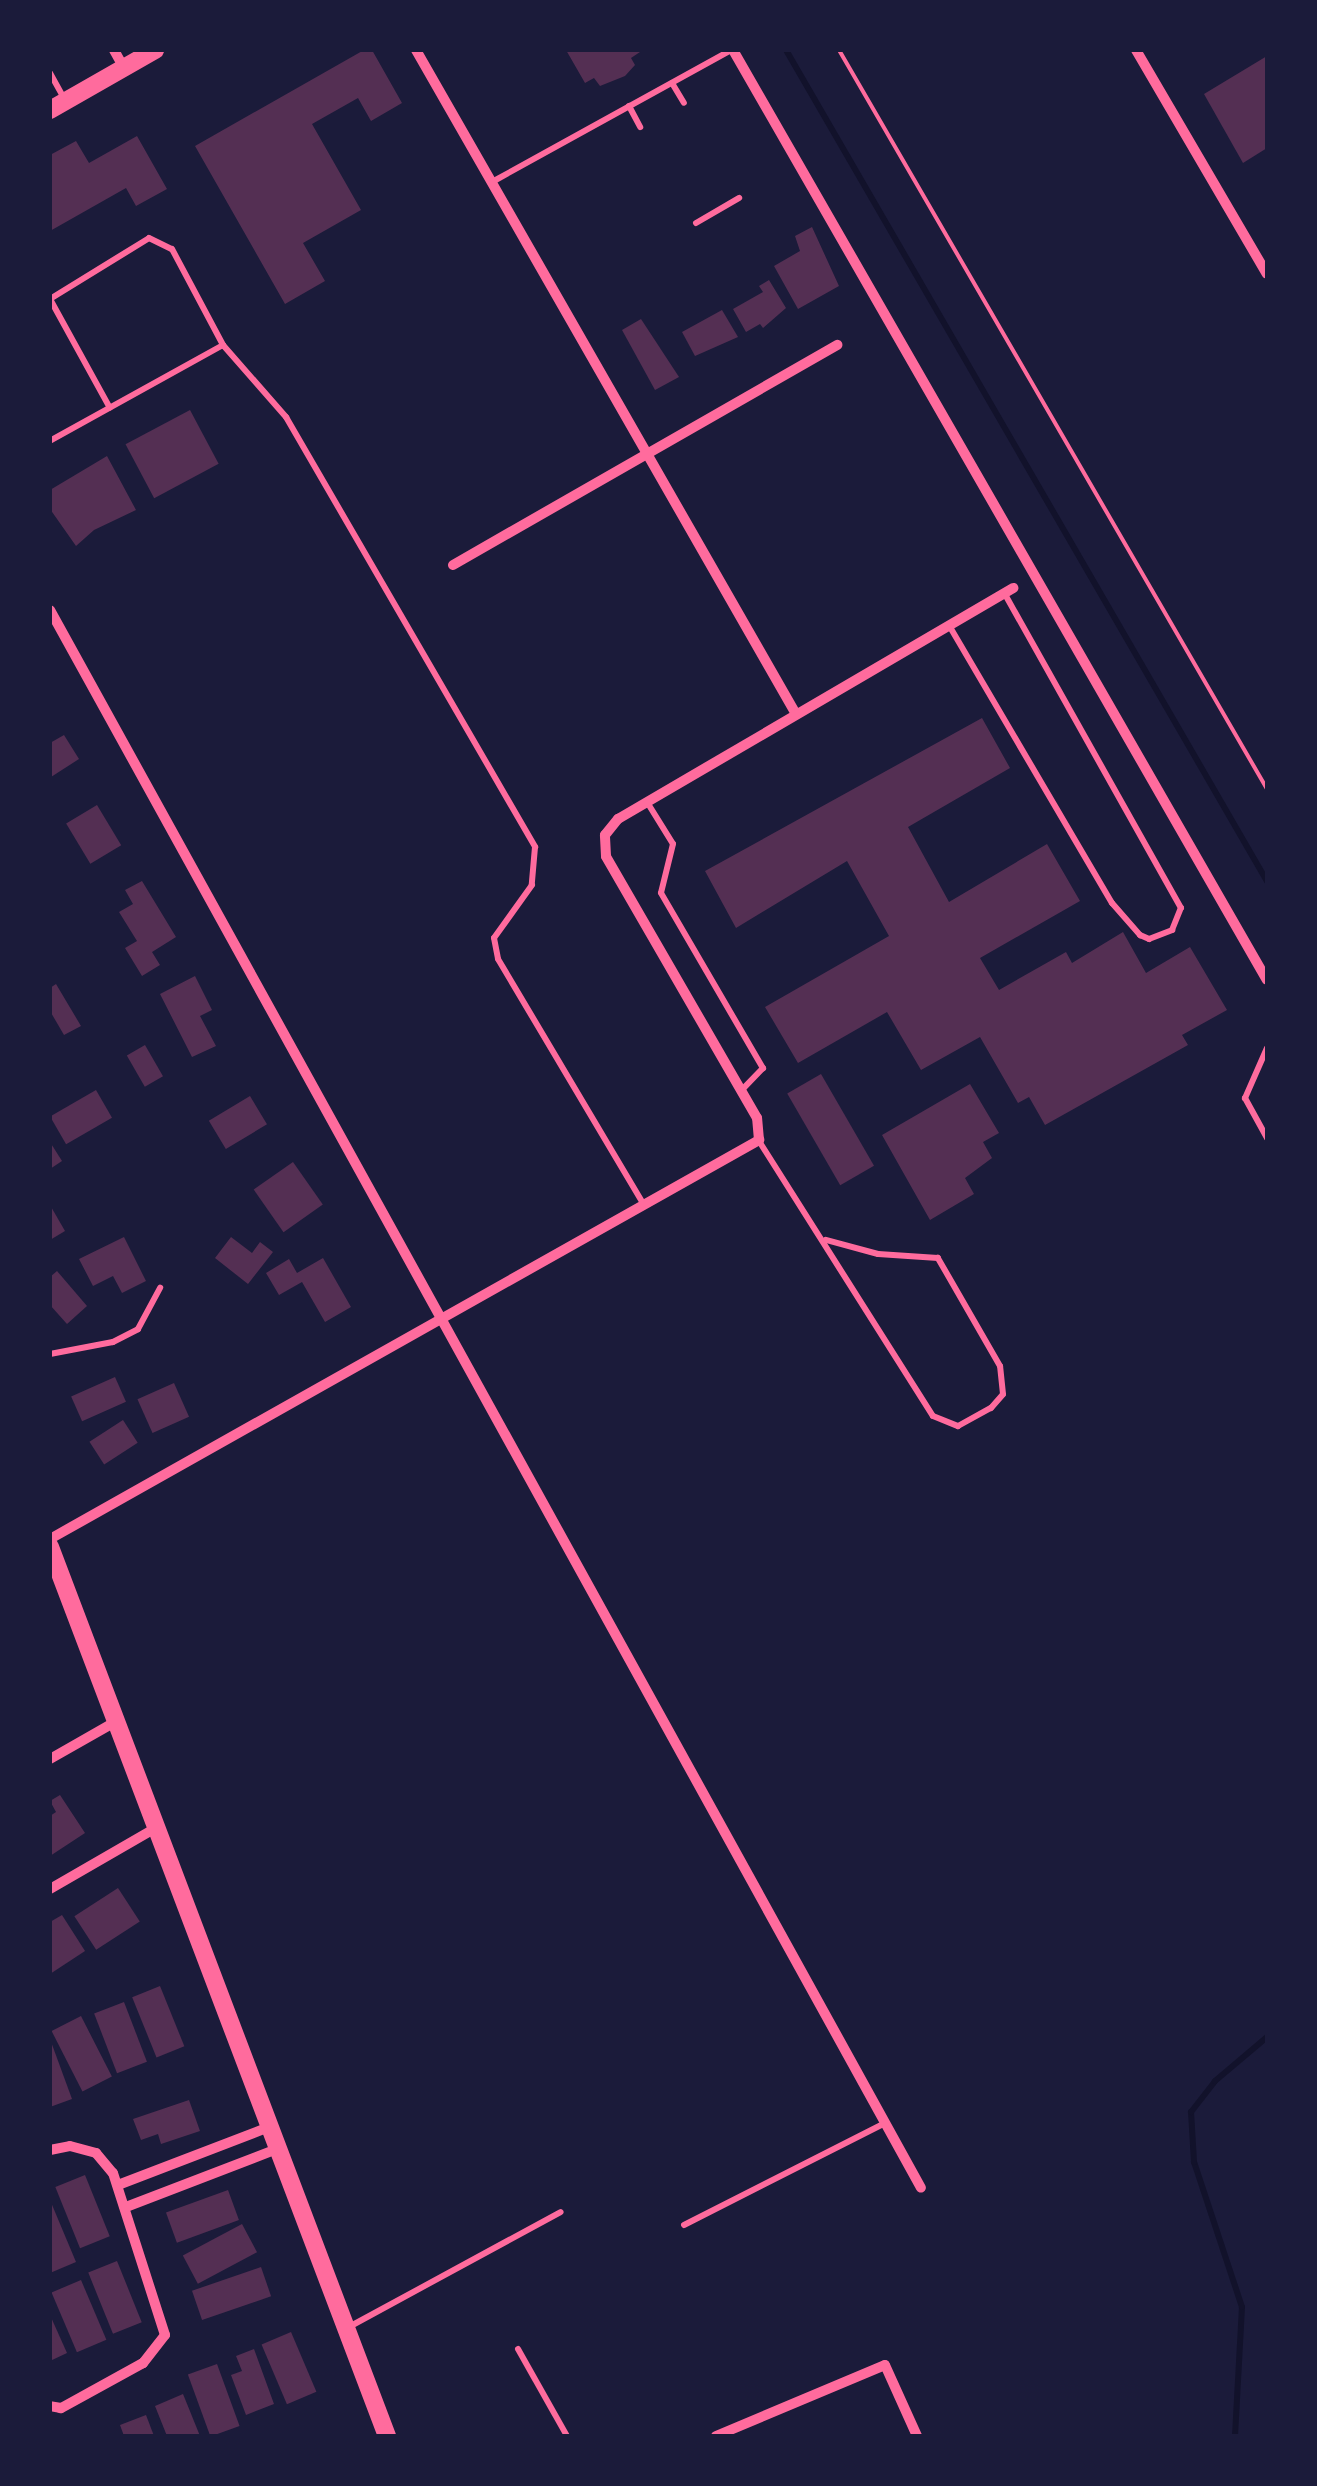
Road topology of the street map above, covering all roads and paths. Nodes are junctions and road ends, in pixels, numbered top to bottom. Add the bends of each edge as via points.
1 (114, 50) edge
2 (155, 50) edge
3 (416, 50) edge
4 (732, 50) edge
5 (839, 50) edge
6 (1136, 50) edge
7 (124, 68) junction
8 (50, 73) edge
9 (672, 82) junction
10 (684, 103) dead end
11 (58, 106) edge
12 (628, 106) junction
13 (640, 127) dead end
14 (492, 182) junction
15 (739, 198) dead end
16 (696, 222) dead end
17 (1267, 274) edge
18 (50, 299) edge
19 (223, 345) junction
20 (838, 345) dead end
21 (110, 408) junction
22 (50, 441) edge
23 (646, 454) junction
24 (453, 565) dead end
25 (1009, 591) joint
26 (50, 610) edge
27 (949, 626) junction
28 (796, 714) junction
29 (1267, 790) edge
30 (647, 802) junction
31 (1267, 980) edge
32 (1267, 1048) edge
33 (742, 1091) junction
34 (1267, 1138) edge
35 (759, 1140) junction
36 (644, 1206) junction
37 (826, 1240) junction
38 (160, 1288) dead end
39 (442, 1318) junction
40 (50, 1354) edge
41 (50, 1539) edge
42 (50, 1547) edge
43 (115, 1722) junction
44 (50, 1759) edge
45 (154, 1829) junction
46 (50, 1890) edge
47 (886, 2122) junction
48 (269, 2127) junction
49 (277, 2149) junction
50 (50, 2150) edge
51 (118, 2185) junction
52 (921, 2188) dead end
53 (126, 2207) junction
54 (561, 2212) dead end
55 (684, 2225) dead end
56 (346, 2328) junction
57 (518, 2349) dead end
58 (50, 2406) edge
59 (387, 2436) edge
60 (566, 2436) edge
61 (716, 2436) edge
62 (917, 2436) edge

1 - 7 street
2 - 7 main road
3 - 14 street
4 - 9 lane
4 - 31 street
5 - 29 path
6 - 17 street
7 - 11 main road
8 - 11 lane
9 - 10 lane
9 - 12 lane
12 - 13 lane
12 - 14 lane
14 - 23 street
15 - 16 lane
18 - 19 lane via 148,238 172,249
18 - 21 lane
19 - 21 lane
19 - 36 lane via 286,417 534,847 532,886 494,938 498,959
20 - 23 street
21 - 22 lane
23 - 24 street
23 - 28 street
25 - 27 street
25 - 27 lane via 1181,908 1162,936 1140,935 1112,903
26 - 39 street
27 - 28 street
28 - 30 street
30 - 33 lane via 673,844 661,893 763,1068
30 - 33 street via 605,835 606,856
32 - 34 lane via 1246,1098
33 - 35 street via 757,1118
35 - 36 street
35 - 37 lane
36 - 39 street
37 - 37 lane via 932,1416 958,1426 991,1408 1003,1394 1000,1366 938,1258 878,1254
38 - 40 lane via 138,1329 95,1347
39 - 41 street
39 - 47 street
42 - 43 main road
43 - 44 street
43 - 45 main road
45 - 46 street
45 - 48 main road
47 - 52 street
47 - 55 lane
48 - 49 main road
48 - 51 street
49 - 53 street
49 - 56 main road
50 - 51 street via 70,2146 96,2153
51 - 53 street
53 - 58 street via 166,2335 143,2362 61,2408
54 - 56 lane
56 - 59 main road
57 - 60 lane
61 - 62 street via 886,2364

